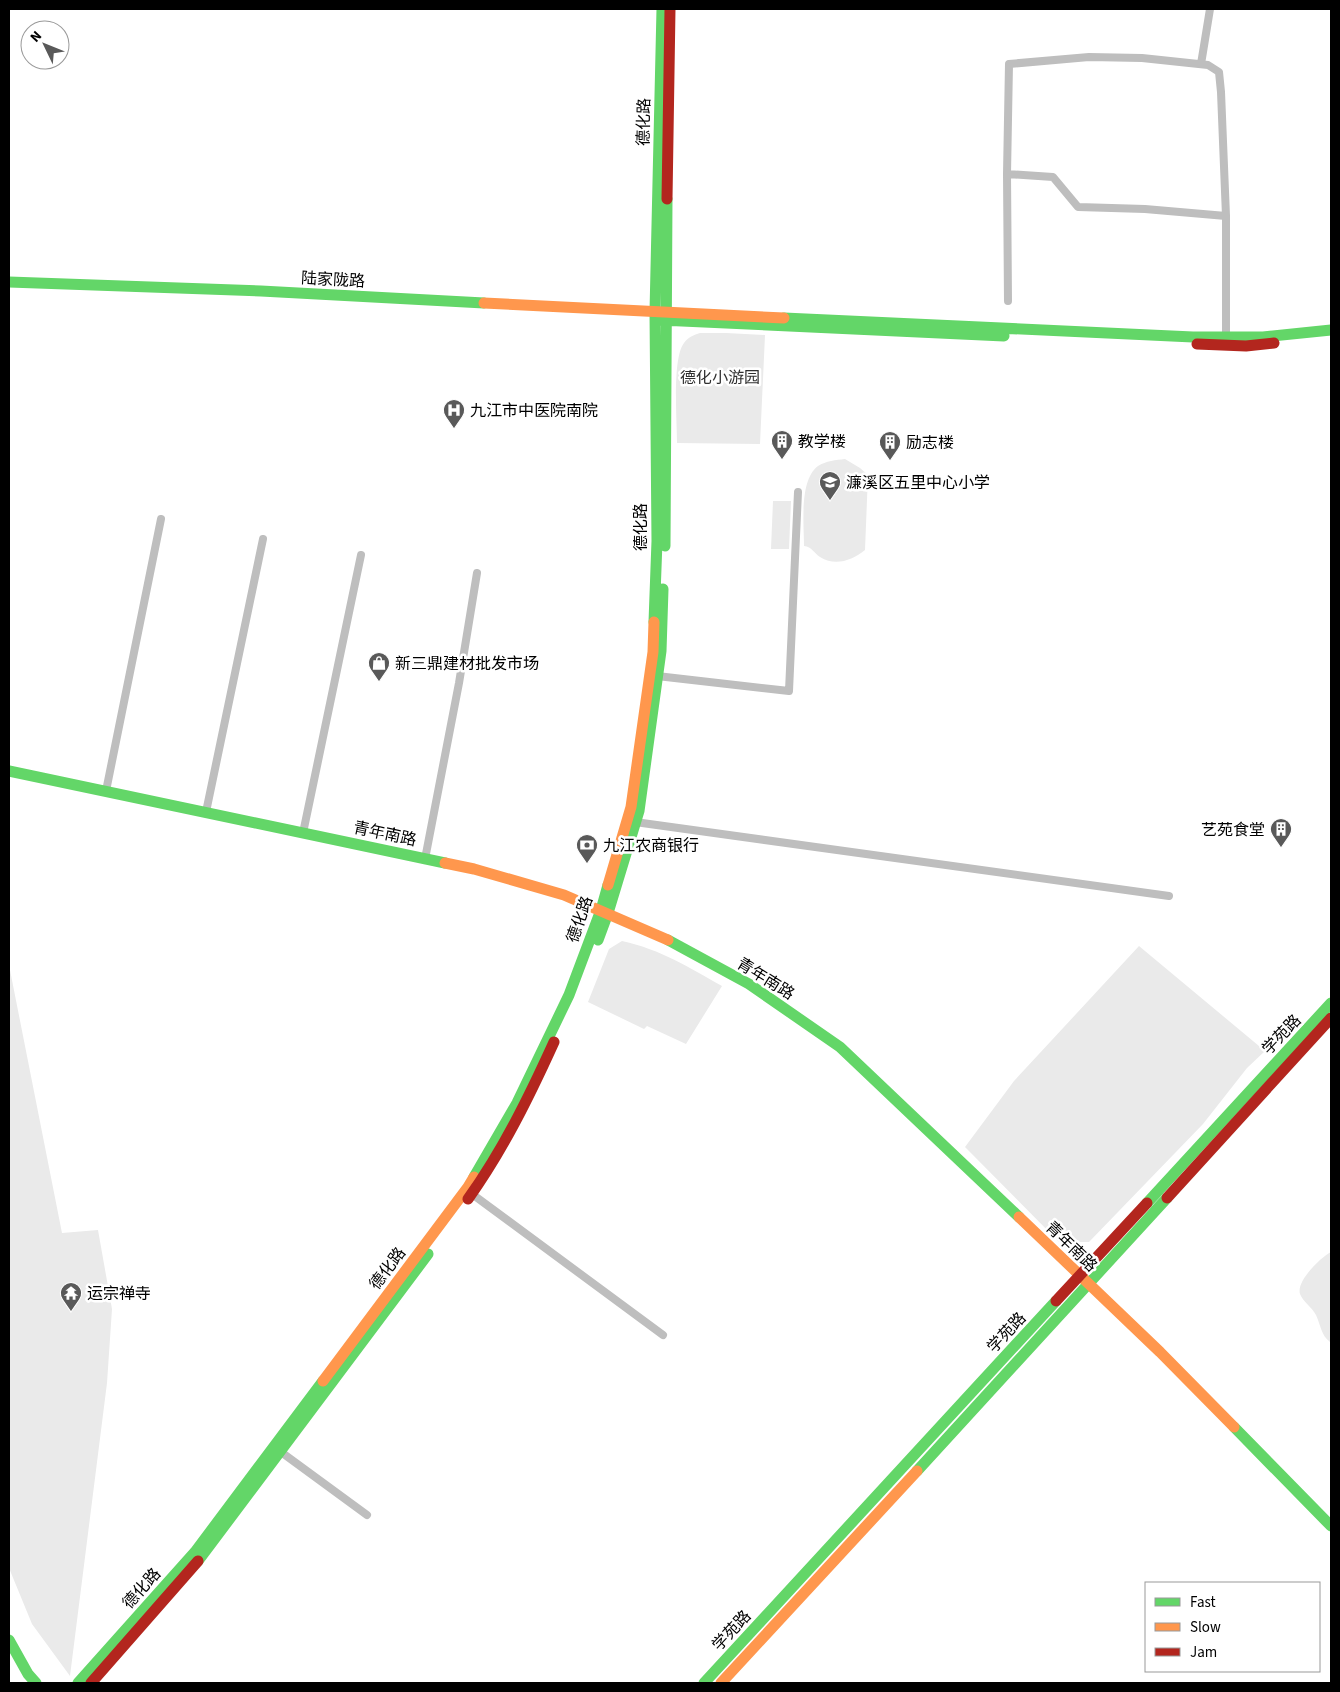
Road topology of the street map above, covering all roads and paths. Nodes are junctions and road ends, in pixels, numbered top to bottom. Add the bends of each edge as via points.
1 (662, 9) edge
2 (670, 9) edge
3 (1210, 9) edge
4 (1201, 64) junction
5 (1007, 174) junction
6 (1226, 216) junction
7 (9, 282) edge
8 (1008, 301) dead end
9 (661, 316) junction
10 (1331, 330) edge
11 (1331, 336) edge
12 (1226, 337) junction
13 (798, 492) dead end
14 (161, 519) dead end
15 (262, 539) dead end
16 (361, 555) dead end
17 (477, 573) dead end
18 (658, 676) junction
19 (9, 771) edge
20 (106, 791) junction
21 (206, 812) junction
22 (636, 822) junction
23 (303, 833) junction
24 (425, 858) junction
25 (1169, 896) dead end
26 (604, 911) junction
27 (1331, 1003) edge
28 (1331, 1018) edge
29 (472, 1194) junction
30 (1079, 1276) junction
31 (1089, 1285) junction
32 (663, 1335) dead end
33 (281, 1452) junction
34 (366, 1515) dead end
35 (1331, 1526) edge
36 (9, 1640) edge
37 (36, 1683) edge
38 (78, 1683) edge
39 (91, 1683) edge
40 (704, 1683) edge
41 (721, 1683) edge

1 - 9 main road, 德化路
2 - 9 main road, 德化路
3 - 4 street
4 - 5 street via 1089,56 1010,64
4 - 6 street via 1219,72
5 - 6 street via 1053,177 1078,207
5 - 8 street
6 - 12 street
7 - 9 main road, 陆家陇路 via 261,292
9 - 11 main road via 1246,346
9 - 12 main road
9 - 18 main road, 德化路 via 665,539
9 - 26 main road, 德化路 via 655,363 657,541 653,652 631,807
10 - 12 main road
13 - 18 street via 789,691
14 - 20 street
15 - 21 street
16 - 23 street
17 - 24 street
18 - 22 main road, 德化路
19 - 20 main road, 青年南路
20 - 21 main road, 青年南路
21 - 23 main road, 青年南路
22 - 25 street
22 - 26 main road, 德化路
23 - 24 main road, 青年南路
24 - 26 main road, 青年南路 via 564,895
26 - 29 main road, 德化路 via 575,999 525,1107
26 - 30 main road, 青年南路 via 664,938 749,984 840,1046
26 - 38 main road, 德化路 via 569,995 517,1103 468,1187 195,1552
27 - 30 main road, 学苑路
28 - 31 main road, 学苑路
29 - 32 street
29 - 33 main road, 德化路
30 - 31 main road, 青年南路
30 - 40 main road, 学苑路
31 - 35 main road, 青年南路 via 1160,1352
31 - 41 main road, 学苑路
33 - 34 street
33 - 39 main road, 德化路 via 193,1568
36 - 37 main road

